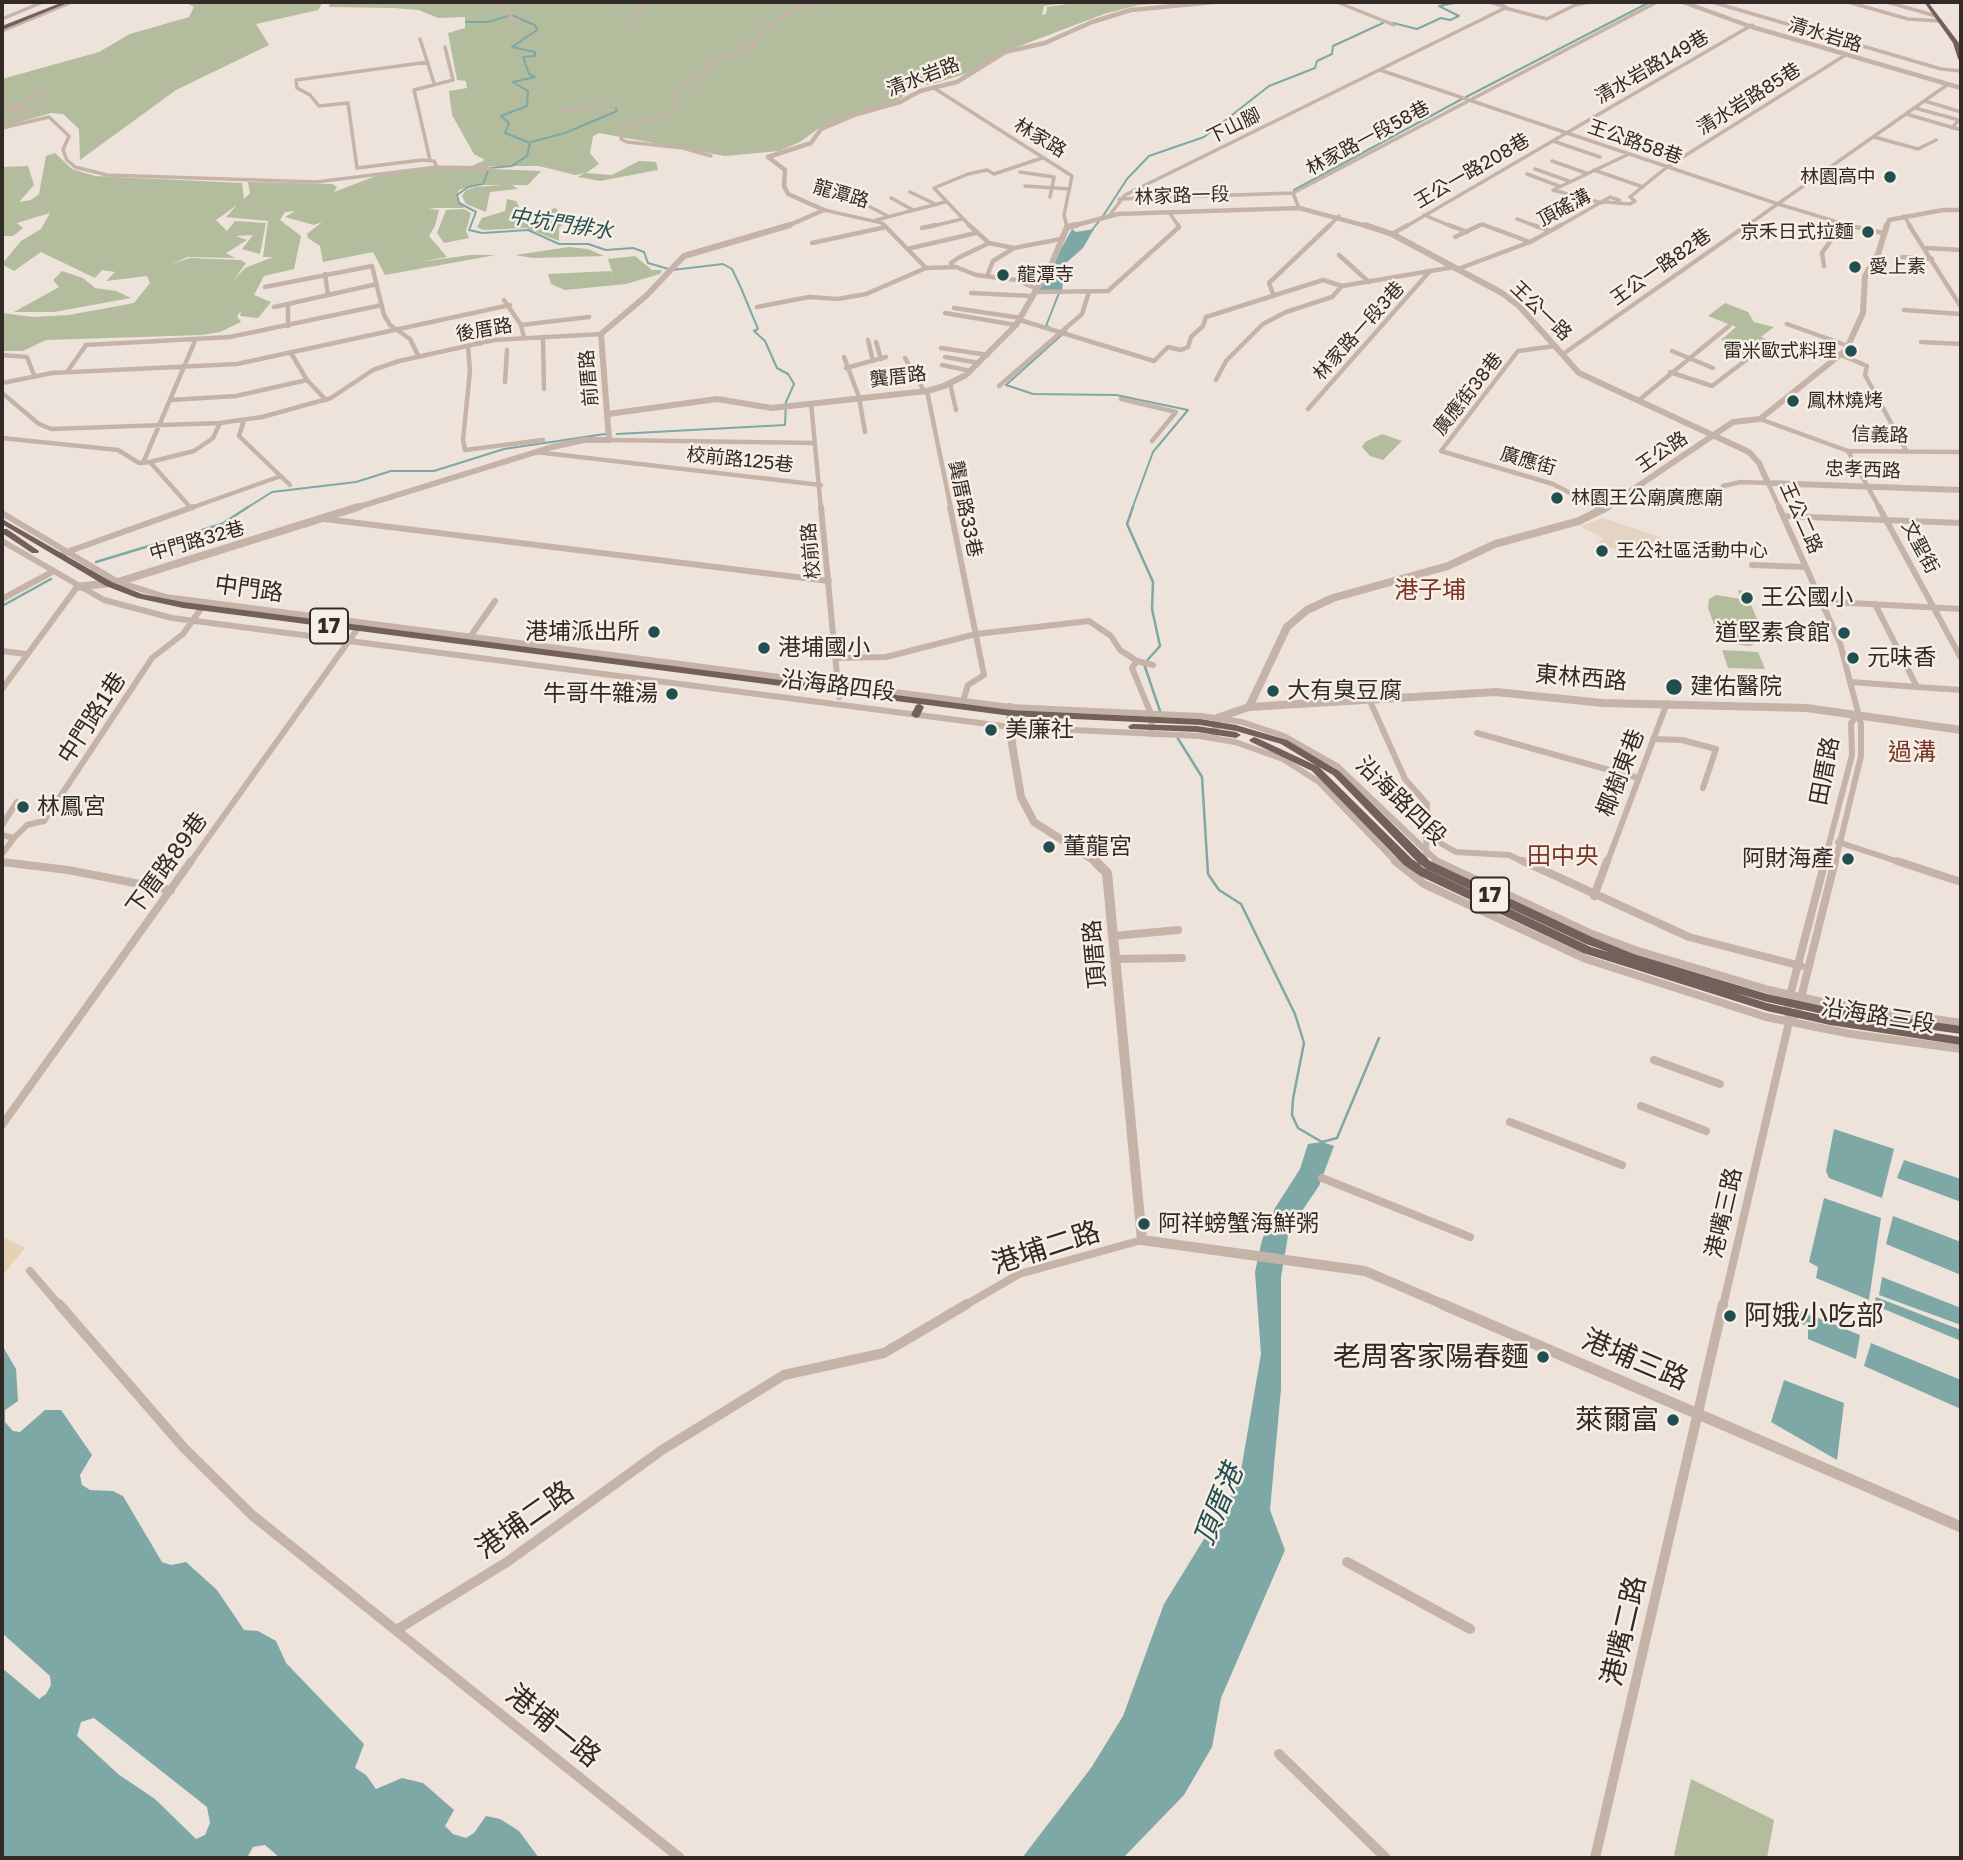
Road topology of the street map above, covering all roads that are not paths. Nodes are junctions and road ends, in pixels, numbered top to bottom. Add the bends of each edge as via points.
1 (43, 2) edge
2 (60, 2) edge
3 (69, 2) edge
4 (499, 2) edge
5 (622, 2) edge
6 (641, 2) edge
7 (803, 2) edge
8 (824, 2) edge
9 (1214, 2) edge
10 (1337, 2) edge
11 (1490, 2) edge
12 (1589, 2) edge
13 (1657, 2) edge
14 (1683, 2) edge
15 (1691, 2) edge
16 (1712, 2) edge
17 (1848, 2) edge
18 (1887, 2) edge
19 (1926, 2) edge
20 (1933, 2) edge
21 (614, 7) dead end
22 (795, 8) junction
23 (1508, 8) junction
24 (36, 14) junction
25 (1938, 19) junction
26 (519, 21) dead end
27 (636, 22) dead end
28 (1394, 25) dead end
29 (4, 26) edge
30 (1750, 26) junction
31 (1800, 29) junction
32 (1787, 37) junction
33 (420, 39) dead end
34 (1961, 41) edge
35 (445, 47) dead end
36 (1845, 55) junction
37 (1961, 59) edge
38 (428, 62) junction
39 (1380, 70) junction
40 (1961, 71) edge
41 (434, 83) junction
42 (1947, 85) junction
43 (1961, 87) edge
44 (934, 88) junction
45 (40, 93) dead end
46 (1471, 100) junction
47 (1925, 101) junction
48 (601, 105) dead end
49 (1915, 107) junction
50 (561, 111) dead end
51 (1961, 112) edge
52 (1906, 114) junction
53 (2, 127) edge
54 (1952, 128) junction
55 (1961, 130) edge
56 (1567, 133) junction
57 (1874, 136) junction
58 (1936, 140) dead end
59 (1553, 141) junction
60 (1629, 154) junction
61 (711, 156) dead end
62 (768, 157) joint
63 (1600, 157) dead end
64 (1042, 158) junction
65 (430, 160) junction
66 (1552, 161) dead end
67 (437, 167) junction
68 (1667, 167) junction
69 (488, 169) dead end
70 (1535, 169) dead end
71 (1594, 170) junction
72 (1020, 172) dead end
73 (1586, 173) junction
74 (1527, 174) dead end
75 (1569, 181) junction
76 (1025, 186) dead end
77 (1559, 186) junction
78 (1643, 187) junction
79 (1052, 188) junction
80 (1069, 189) junction
81 (910, 192) dead end
82 (1293, 193) junction
83 (1050, 197) dead end
84 (891, 198) dead end
85 (1119, 199) junction
86 (945, 202) junction
87 (1603, 202) junction
88 (935, 204) junction
89 (1775, 204) junction
90 (870, 207) dead end
91 (1299, 208) junction
92 (824, 210) junction
93 (913, 210) junction
94 (1961, 210) edge
95 (1169, 212) junction
96 (1424, 215) junction
97 (889, 216) junction
98 (1109, 216) junction
99 (1339, 216) junction
100 (1905, 216) junction
101 (962, 219) junction
102 (1517, 219) dead end
103 (876, 220) junction
104 (1833, 222) junction
105 (886, 227) junction
106 (1067, 227) junction
107 (922, 228) dead end
108 (1550, 231) junction
109 (1467, 232) junction
110 (976, 233) junction
111 (1883, 233) junction
112 (1392, 234) junction
113 (1455, 237) dead end
114 (1061, 239) junction
115 (1530, 242) junction
116 (812, 243) dead end
117 (989, 243) junction
118 (1014, 248) junction
119 (1926, 248) junction
120 (906, 249) junction
121 (1961, 250) edge
122 (1339, 255) dead end
123 (1902, 257) dead end
124 (1932, 259) junction
125 (952, 266) junction
126 (1824, 266) dead end
127 (926, 268) junction
128 (1456, 268) junction
129 (1430, 271) junction
130 (325, 274) junction
131 (976, 275) junction
132 (987, 276) junction
133 (968, 279) dead end
134 (1369, 282) junction
135 (377, 284) junction
136 (1342, 286) junction
137 (265, 287) dead end
138 (1033, 292) junction
139 (1089, 292) junction
140 (971, 293) dead end
141 (1273, 294) junction
142 (328, 295) junction
143 (504, 300) dead end
144 (288, 304) junction
145 (382, 305) junction
146 (510, 305) junction
147 (274, 307) dead end
148 (757, 307) dead end
149 (1961, 307) edge
150 (954, 308) dead end
151 (1904, 310) dead end
152 (945, 313) dead end
153 (1961, 314) edge
154 (565, 317) junction
155 (589, 317) dead end
156 (957, 320) dead end
157 (1017, 323) junction
158 (1787, 324) dead end
159 (521, 325) junction
160 (288, 326) junction
161 (1729, 326) dead end
162 (396, 328) junction
163 (469, 328) dead end
164 (1063, 332) junction
165 (601, 334) junction
166 (567, 335) junction
167 (543, 337) junction
168 (524, 338) junction
169 (868, 340) dead end
170 (195, 341) junction
171 (876, 342) dead end
172 (1921, 342) dead end
173 (480, 344) junction
174 (1961, 344) edge
175 (1555, 346) junction
176 (1848, 346) junction
177 (468, 347) junction
178 (996, 347) joint
179 (939, 349) dead end
180 (507, 350) dead end
181 (1742, 350) dead end
182 (1672, 351) dead end
183 (291, 353) junction
184 (1563, 354) junction
185 (2, 355) edge
186 (1840, 355) junction
187 (419, 357) junction
188 (844, 357) dead end
189 (945, 357) dead end
190 (1687, 357) junction
191 (905, 358) dead end
192 (984, 359) junction
193 (873, 361) junction
194 (942, 365) dead end
195 (185, 368) junction
196 (846, 368) junction
197 (1713, 368) dead end
198 (971, 371) junction
199 (67, 372) junction
200 (1670, 372) junction
201 (34, 375) junction
202 (307, 380) junction
203 (1216, 380) dead end
204 (505, 382) dead end
205 (2, 383) edge
206 (950, 383) junction
207 (999, 386) dead end
208 (544, 389) dead end
209 (925, 391) junction
210 (2, 393) edge
211 (859, 397) junction
212 (1121, 399) dead end
213 (170, 400) junction
214 (326, 400) junction
215 (1639, 400) junction
216 (811, 403) junction
217 (1308, 409) dead end
218 (956, 410) dead end
219 (608, 414) junction
220 (1760, 419) junction
221 (244, 421) junction
222 (220, 423) junction
223 (159, 425) junction
224 (865, 432) dead end
225 (1715, 435) junction
226 (2, 438) edge
227 (543, 440) dead end
228 (609, 440) junction
229 (1152, 441) dead end
230 (815, 443) junction
231 (1441, 451) joint
232 (1848, 451) junction
233 (536, 452) junction
234 (1907, 452) junction
235 (1961, 452) edge
236 (150, 462) junction
237 (143, 463) junction
238 (655, 467) joint
239 (281, 476) junction
240 (1768, 483) junction
241 (290, 485) dead end
242 (821, 485) junction
243 (1723, 486) dead end
244 (1870, 486) junction
245 (1961, 489) edge
246 (190, 507) junction
247 (1603, 510) junction
248 (2, 513) edge
249 (1783, 516) junction
250 (325, 519) junction
251 (1888, 520) junction
252 (2, 521) edge
253 (1961, 523) edge
254 (2, 530) edge
255 (2, 541) edge
256 (61, 553) junction
257 (1752, 565) dead end
258 (1806, 567) junction
259 (52, 572) junction
260 (829, 581) junction
261 (114, 583) junction
262 (97, 586) junction
263 (77, 587) junction
264 (2, 599) edge
265 (495, 601) dead end
266 (1818, 601) junction
267 (1875, 604) junction
268 (1933, 607) junction
269 (1961, 609) edge
270 (199, 611) junction
271 (355, 632) junction
272 (976, 634) junction
273 (470, 638) junction
274 (435, 642) junction
275 (2, 651) edge
276 (26, 654) junction
277 (837, 658) junction
278 (1961, 658) edge
279 (1137, 661) junction
280 (1152, 664) dead end
281 (630, 668) junction
282 (674, 674) junction
283 (1851, 682) junction
284 (1917, 687) junction
285 (2, 689) edge
286 (1961, 690) edge
287 (840, 692) junction
288 (963, 701) junction
289 (1370, 701) junction
290 (1667, 703) junction
291 (1249, 707) junction
292 (918, 711) junction
293 (1857, 716) junction
294 (1010, 717) junction
295 (1163, 725) junction
296 (1216, 728) junction
297 (1961, 730) edge
298 (1477, 733) dead end
299 (1653, 738) junction
300 (1638, 778) junction
301 (1703, 788) dead end
302 (17, 802) dead end
303 (2, 825) edge
304 (2, 835) edge
305 (1426, 835) junction
306 (14, 838) junction
307 (1830, 840) junction
308 (1840, 843) junction
309 (2, 854) edge
310 (2, 862) edge
311 (1425, 869) junction
312 (1961, 882) edge
313 (171, 890) junction
314 (1594, 896) junction
315 (1178, 930) dead end
316 (1113, 936) junction
317 (1182, 958) dead end
318 (1115, 960) junction
319 (1798, 965) junction
320 (1809, 967) junction
321 (1793, 1007) junction
322 (1961, 1023) edge
323 (1961, 1030) edge
324 (1961, 1041) edge
325 (1961, 1049) edge
326 (1654, 1060) dead end
327 (1720, 1084) dead end
328 (1641, 1106) dead end
329 (1510, 1122) dead end
330 (2, 1125) edge
331 (1706, 1131) dead end
332 (1622, 1165) dead end
333 (1322, 1178) dead end
334 (1470, 1237) dead end
335 (1142, 1240) junction
336 (30, 1271) dead end
337 (1697, 1413) junction
338 (1961, 1527) edge
339 (1347, 1562) dead end
340 (398, 1629) junction
341 (1470, 1629) dead end
342 (1279, 1754) dead end
343 (680, 1858) edge
344 (1386, 1858) edge
345 (1595, 1858) edge

1 - 29 street
2 - 24 main road
3 - 24 main road
4 - 26 street
5 - 21 street
6 - 27 street
7 - 22 street
8 - 22 street
9 - 44 street, 清水岩路 via 1140,8 1110,16 1045,43 1005,52 957,82
10 - 28 street
11 - 23 street
12 - 23 street via 1547,19
13 - 46 street, 林家路一段58巷
14 - 30 street, 清水岩路
15 - 30 street, 清水岩路
16 - 31 street
17 - 25 street via 1908,19
18 - 25 street
19 - 25 main road
20 - 34 main road
22 - 61 street via 752,46 716,60 672,97 678,108 675,112 627,124 622,133 621,139 627,142
23 - 39 street
24 - 29 main road
25 - 37 main road via 1956,43
30 - 32 street, 清水岩路
30 - 56 street, 清水岩路149巷
31 - 32 street
31 - 40 street
32 - 36 street, 清水岩路
33 - 38 street
35 - 41 street via 453,80
36 - 42 street, 清水岩路
36 - 43 street, 清水岩路
36 - 68 street, 清水岩路85巷
38 - 41 street
38 - 65 street via 296,80 297,88 318,106 348,103 357,168
39 - 46 street, 王公路58巷
39 - 85 street, 下山腳
41 - 65 street via 414,90
42 - 43 street, 清水岩路
42 - 47 street, 王公一路82巷
44 - 62 street, 清水岩路 via 821,129 811,144
44 - 64 street, 林家路
45 - 53 street via 8,112 32,112
46 - 56 street, 王公路58巷
46 - 82 street, 林家路一段58巷
47 - 49 street, 王公一路82巷
47 - 51 street
48 - 50 street
49 - 52 street, 王公一路82巷
49 - 54 street via 1959,120
52 - 54 street
52 - 57 street, 王公一路82巷
53 - 67 street via 49,117 69,136 63,150 67,160 75,167 107,175 316,182
54 - 55 street
56 - 59 street, 王公一路208巷
56 - 60 street, 王公路58巷
57 - 58 street via 1918,149
57 - 89 street, 王公一路82巷
59 - 63 street
59 - 96 street, 王公一路208巷
60 - 68 street, 王公路58巷
60 - 71 street
62 - 92 street, 龍潭路 via 785,170 788,194
64 - 80 street, 林家路 via 1072,176
64 - 86 street via 994,174 987,170 968,174 934,188
65 - 67 street
66 - 73 street
67 - 69 street
68 - 78 street
68 - 89 street, 王公路58巷
70 - 75 street
71 - 73 street
71 - 78 street
72 - 79 street via 1052,175
73 - 75 street
74 - 77 street
75 - 77 street
76 - 79 street
77 - 87 street via 1553,191
78 - 87 street via 1630,197 1634,201 1630,204 1610,197
79 - 80 street
79 - 83 street
80 - 106 street, 林家路 via 1064,215
81 - 88 street
82 - 85 street
82 - 91 street, 林家路一段58巷
84 - 93 street
85 - 98 street
86 - 88 street
86 - 101 street
87 - 108 street, 頂磘溝
88 - 93 street
89 - 104 street, 王公路58巷
89 - 184 street, 王公一路82巷
90 - 97 street
91 - 95 street, 林家路一段
91 - 99 street, 王公一路
92 - 103 street, 龍潭路
92 - 165 street, 前厝路 via 782,228 691,253
93 - 97 street
94 - 100 street
95 - 98 street, 林家路一段
95 - 139 street via 1180,227 1108,291
96 - 109 street
96 - 112 street, 王公一路208巷
97 - 103 street
98 - 106 street, 林家路一段
99 - 112 street, 王公一路
99 - 141 street via 1269,283
100 - 111 street via 1889,220
100 - 119 street
101 - 107 street
101 - 110 street
102 - 108 street
103 - 105 street, 龍潭路
104 - 111 street, 王公路58巷
104 - 126 street via 1831,240 1822,253
105 - 116 street
105 - 120 street, 龍潭路
106 - 114 street, 林家路
108 - 115 street, 頂磘溝
109 - 113 street
109 - 115 street via 1482,224
110 - 117 street
110 - 120 street
111 - 176 street, 王公路 via 1865,276 1863,313
112 - 128 street, 王公一路
114 - 118 street
114 - 138 street, 林家路
115 - 128 street, 頂磘溝
117 - 118 street
117 - 125 street via 958,258
118 - 132 street via 993,261
119 - 121 street
119 - 124 street
120 - 127 street, 龍潭路
122 - 134 street
123 - 124 street
124 - 149 street
125 - 127 street
125 - 131 street
127 - 148 street via 866,294 838,299 809,297
128 - 129 street, 頂磘溝
128 - 175 street, 王公一路 via 1511,298
129 - 134 street, 頂磘溝
129 - 217 street, 林家路一段3巷
130 - 135 street via 372,266
130 - 137 street
130 - 142 street
131 - 132 street
131 - 133 street
132 - 138 street via 1016,280
134 - 136 street, 頂磘溝
135 - 142 street
135 - 145 street
136 - 141 street via 1323,280
136 - 203 street via 1332,297 1286,312 1257,329 1226,361
138 - 139 street
138 - 140 street
138 - 157 street, 林家路
139 - 164 street via 1082,314
141 - 164 street via 1206,317 1188,347 1168,347 1154,361
142 - 144 street
143 - 146 street
144 - 147 street
144 - 160 street
145 - 160 street
145 - 162 street via 390,325
146 - 159 street
146 - 162 street
150 - 157 street
151 - 153 street
152 - 157 street
154 - 155 street
154 - 159 street
154 - 166 street
156 - 157 street
157 - 164 street
157 - 178 street, 林家路
158 - 176 street
159 - 168 street
160 - 170 street
161 - 190 street
162 - 183 street
162 - 187 street via 410,339
163 - 173 street
164 - 207 street
165 - 166 street, 後厝路
165 - 219 street, 前厝路
166 - 167 street, 後厝路
167 - 168 street, 後厝路
167 - 208 street
168 - 173 street, 後厝路
169 - 193 street
170 - 195 street
170 - 199 street via 86,345
171 - 193 street via 884,358
172 - 174 street
173 - 177 street, 後厝路
175 - 184 street, 王公一路
175 - 231 street, 廣應街38巷 via 1518,351
176 - 186 street, 王公路
177 - 187 street, 後厝路
177 - 227 street via 465,450
178 - 192 street, 龔厝路
179 - 192 street
180 - 204 street
181 - 200 street via 1750,357 1712,386
182 - 190 street
183 - 195 street
183 - 202 street
184 - 215 street, 王公一路 via 1584,376
185 - 201 street via 27,357
186 - 220 street, 王公路
186 - 234 street via 1867,366 1866,375
187 - 214 street, 後厝路 via 373,370
188 - 196 street
189 - 192 street
190 - 197 street
190 - 200 street
191 - 209 street, 龔厝路33巷
192 - 198 street, 龔厝路
193 - 196 street
194 - 198 street
195 - 199 street
195 - 213 street
196 - 211 street
198 - 206 street, 龔厝路
199 - 201 street
200 - 215 street
201 - 205 street
202 - 213 street via 236,396
202 - 214 street
206 - 209 street, 龔厝路
206 - 218 street
209 - 211 street, 龔厝路
209 - 272 street, 龔厝路33巷
210 - 223 street, 後厝路 via 51,429
211 - 216 street, 龔厝路
211 - 224 street
212 - 229 street via 1177,412
213 - 223 street
214 - 221 street, 後厝路
215 - 225 street, 王公一路
216 - 219 street, 龔厝路 via 766,407 708,400
216 - 230 street, 校前路
219 - 228 street, 前厝路
220 - 225 street, 王公路 via 1733,422
220 - 232 street, 信義路
221 - 222 street, 後厝路
221 - 239 street via 239,436
222 - 223 street, 後厝路
222 - 236 street via 213,438 194,451
223 - 237 street
225 - 240 street, 王公二路 via 1755,457
225 - 247 street, 王公路
226 - 237 street via 118,450
228 - 230 street
228 - 233 street, 前厝路 via 567,443
230 - 242 street, 校前路
231 - 247 street, 廣應街 via 1553,484
232 - 234 street, 信義路
232 - 244 street, 文聖街
233 - 238 street, 前厝路
233 - 250 street, 前厝路
234 - 235 street, 信義路
236 - 237 street
236 - 246 street
238 - 242 street, 校前路125巷
239 - 241 street
239 - 246 street
240 - 243 street, 忠孝西路
240 - 244 street, 忠孝西路
240 - 249 street, 王公二路
242 - 260 street, 校前路
244 - 245 street, 忠孝西路
244 - 251 street, 文聖街
246 - 256 street
247 - 291 street, 王公路 via 1307,610 1282,636
248 - 256 street, 中門路
249 - 251 street
249 - 258 street, 王公二路
250 - 260 street
250 - 261 street, 中門路32巷
251 - 253 street
251 - 268 street, 文聖街
252 - 256 main road, 中門路 / 17
254 - 262 main road, 中門路 / 17
255 - 259 street, 中門路
256 - 261 main road, 中門路 / 17
257 - 258 street
258 - 266 street, 王公二路
259 - 263 street, 中門路
259 - 264 street
260 - 277 street, 校前路
261 - 262 street, 中門路32巷
261 - 270 main road, 中門路 / 17
262 - 263 street, 中門路32巷
262 - 270 main road, 中門路 / 17 via 155,606
263 - 270 street, 中門路 via 116,605
263 - 276 street
265 - 273 street
266 - 267 street
266 - 283 street, 王公二路 via 1840,643
267 - 268 street
267 - 284 street
268 - 269 street
268 - 278 street, 文聖街
270 - 271 main road, 中門路 / 17
270 - 306 street, 中門路1巷 via 183,634 152,658 44,821 27,825
271 - 274 main road, 中門路 / 17
271 - 313 street, 下厝路89巷
272 - 277 street via 886,657
272 - 279 street via 1088,621
272 - 288 street, 龔厝路33巷 via 985,675 968,685
273 - 274 street, 中門路
273 - 281 street, 中門路
274 - 281 main road, 中門路 / 17
275 - 276 street
276 - 285 street
277 - 287 street, 校前路
279 - 280 street
279 - 295 street via 1132,668
281 - 282 main road, 中門路 / 17
282 - 287 main road, 沿海路四段 / 17
282 - 292 street, 沿海路四段
283 - 284 street
283 - 293 street, 王公二路
284 - 286 street
287 - 288 street, 沿海路四段
287 - 292 main road, 沿海路四段 / 17
287 - 294 main road, 沿海路四段 / 17
288 - 294 street, 沿海路四段
289 - 290 street, 東林西路 via 1508,692 1603,703
289 - 291 street, 東林西路
289 - 305 street via 1405,779 1427,804
290 - 293 street, 東林西路 via 1807,708
290 - 299 street, 椰樹東巷
291 - 296 street, 東林西路
292 - 294 main road, 沿海路四段 / 17
293 - 297 street, 東林西路
293 - 307 street, 田厝路 via 1852,723 1853,753
293 - 308 street, 田厝路 via 1861,756
294 - 295 main road, 沿海路四段 / 17
294 - 316 street, 頂厝路 via 1021,797 1034,822 1105,869
295 - 296 main road, 17
295 - 296 street, 沿海路四段
296 - 311 main road, 沿海路四段 / 17 via 1298,758 1330,781 1357,816 1408,862
296 - 311 main road, 沿海路四段 / 17 via 1284,743 1324,765 1348,783
298 - 300 street
299 - 300 street, 椰樹東巷
299 - 301 street via 1717,749
300 - 314 street, 椰樹東巷
302 - 303 street
304 - 306 street
305 - 311 street
305 - 314 street via 1455,852 1509,855
306 - 309 street
307 - 308 street
307 - 319 street, 田厝路
308 - 312 street
308 - 320 street, 田厝路
310 - 313 street
311 - 321 street, 沿海路四段 via 1457,873 1592,934
311 - 321 main road, 沿海路四段 / 17 via 1587,950
313 - 330 street, 下厝路89巷
314 - 319 street via 1689,937
315 - 316 street
316 - 318 street, 頂厝路
317 - 318 street
318 - 335 street, 頂厝路
319 - 320 street
319 - 321 street, 田厝路
320 - 321 street, 田厝路
321 - 322 street, 沿海路三段
321 - 323 main road, 沿海路三段 / 17
321 - 324 main road, 沿海路三段 / 17
321 - 325 street, 沿海路三段
321 - 337 street, 港嘴三路
326 - 327 street
328 - 331 street
329 - 332 street
333 - 334 street
335 - 337 street, 港埔三路 via 1366,1271
335 - 340 street, 港埔二路 via 1019,1273 884,1353 784,1375 662,1450 507,1562
336 - 340 street via 198,1463 253,1515
337 - 338 street, 港埔三路
337 - 345 street, 港嘴二路
339 - 341 street
340 - 343 street, 港埔一路
342 - 344 street

